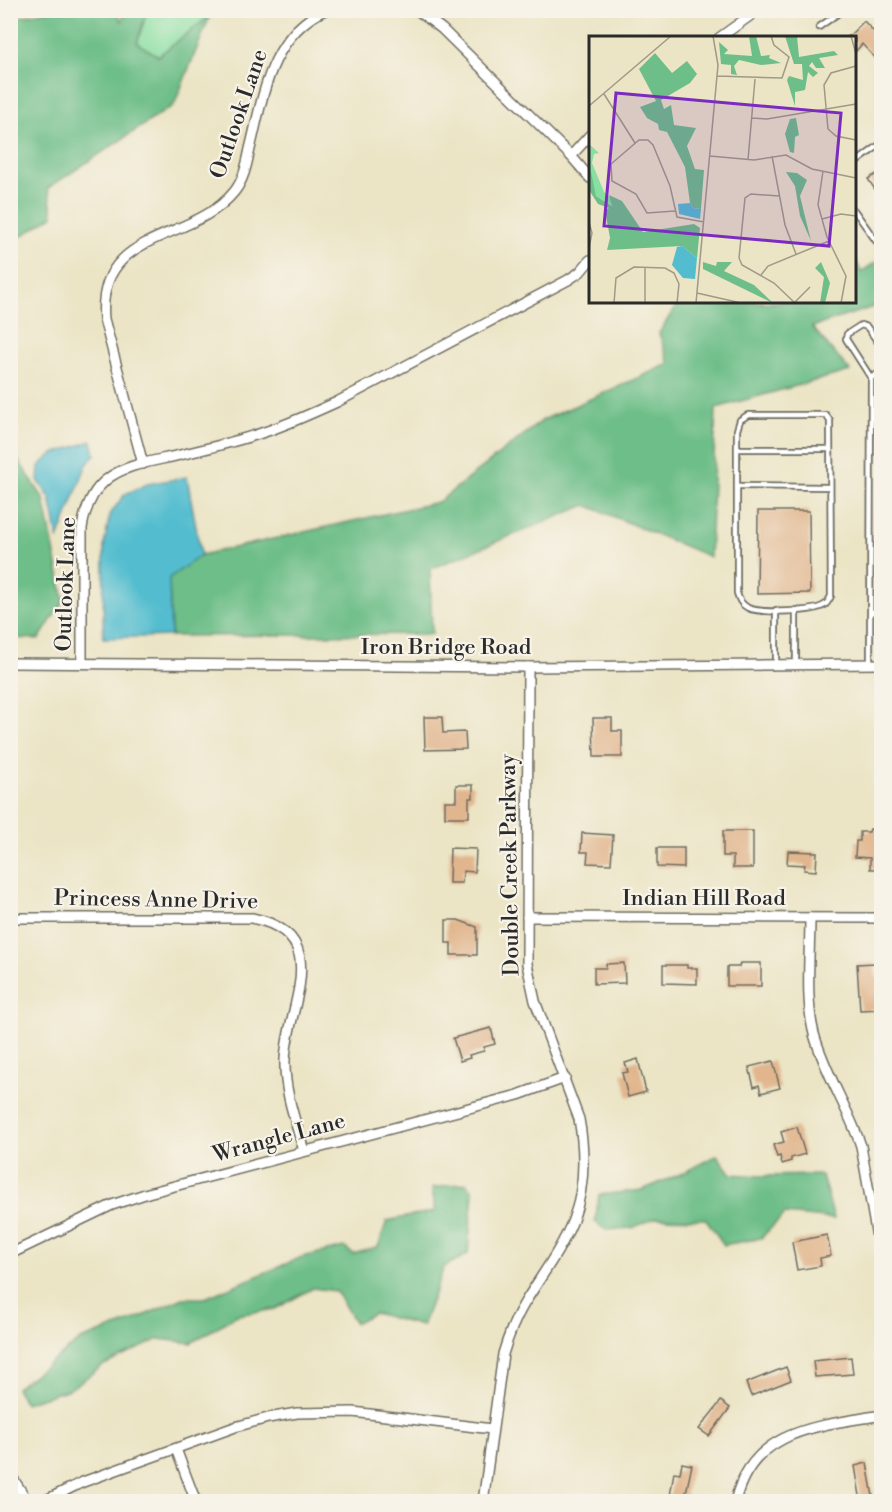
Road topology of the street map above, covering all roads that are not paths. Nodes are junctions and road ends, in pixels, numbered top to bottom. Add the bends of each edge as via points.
1 (325, 10) edge
2 (417, 10) edge
3 (758, 10) edge
4 (843, 10) edge
5 (819, 27) dead end
6 (722, 36) edge
7 (589, 137) edge
8 (882, 143) edge
9 (571, 156) junction
10 (856, 163) edge
11 (589, 176) edge
12 (856, 211) edge
13 (882, 243) edge
14 (589, 262) edge
15 (882, 348) edge
16 (882, 371) edge
17 (871, 378) junction
18 (737, 449) junction
19 (830, 449) junction
20 (143, 464) junction
21 (737, 486) junction
22 (830, 487) junction
23 (776, 610) junction
24 (796, 610) junction
25 (870, 612) junction
26 (882, 612) edge
27 (10, 663) edge
28 (82, 663) junction
29 (776, 664) junction
30 (796, 664) junction
31 (870, 664) junction
32 (882, 664) edge
33 (528, 667) junction
34 (527, 917) junction
35 (10, 918) edge
36 (810, 918) junction
37 (882, 918) edge
38 (565, 1078) junction
39 (304, 1152) junction
40 (10, 1254) edge
41 (882, 1266) edge
42 (882, 1415) edge
43 (492, 1429) junction
44 (176, 1449) junction
45 (10, 1474) edge
46 (28, 1502) edge
47 (42, 1502) edge
48 (196, 1502) edge
49 (483, 1502) edge
50 (735, 1502) edge

1 - 20 street, Outlook Lane via 298,29 273,64 246,169 234,193 210,213 133,250 108,278 104,319
2 - 9 street via 442,29
3 - 6 street
4 - 5 lane
7 - 9 street
8 - 10 lane
9 - 11 street
12 - 13 lane via 876,241
14 - 20 street, Outlook Lane via 568,280 337,402 245,439
15 - 17 lane via 867,327 861,325 847,334 846,339
16 - 17 lane
17 - 25 lane
18 - 19 lane
18 - 19 lane via 736,430 740,420 748,415 826,415 830,421
18 - 21 lane
19 - 22 lane
20 - 28 street, Outlook Lane via 105,480 85,514
21 - 22 lane
21 - 23 lane via 737,593 747,607
22 - 24 lane via 831,596 819,608
23 - 24 lane
23 - 29 lane
24 - 30 lane
25 - 26 lane
25 - 31 lane
27 - 28 street, Iron Bridge Road
28 - 33 street, Iron Bridge Road
29 - 30 street, Iron Bridge Road
29 - 33 street, Iron Bridge Road
30 - 31 street, Iron Bridge Road
31 - 32 street, Iron Bridge Road
33 - 34 street, Double Creek Parkway
34 - 36 street, Indian Hill Road
34 - 38 street, Double Creek Parkway via 530,981
35 - 39 street, Princess Anne Drive via 252,918 270,922 285,933 298,951 302,972 287,1034 285,1063
36 - 37 street, Indian Hill Road
36 - 41 street via 812,1024 861,1146
38 - 39 street, Wrangle Lane via 518,1095
38 - 43 street, Double Creek Parkway via 582,1136 579,1197 564,1239 508,1336
39 - 40 street, Wrangle Lane via 112,1205
42 - 50 street via 801,1430 780,1439 755,1460
43 - 44 street via 353,1412 316,1412 268,1418
43 - 49 street, Double Creek Parkway
44 - 47 street via 83,1482
44 - 48 street
45 - 46 street

